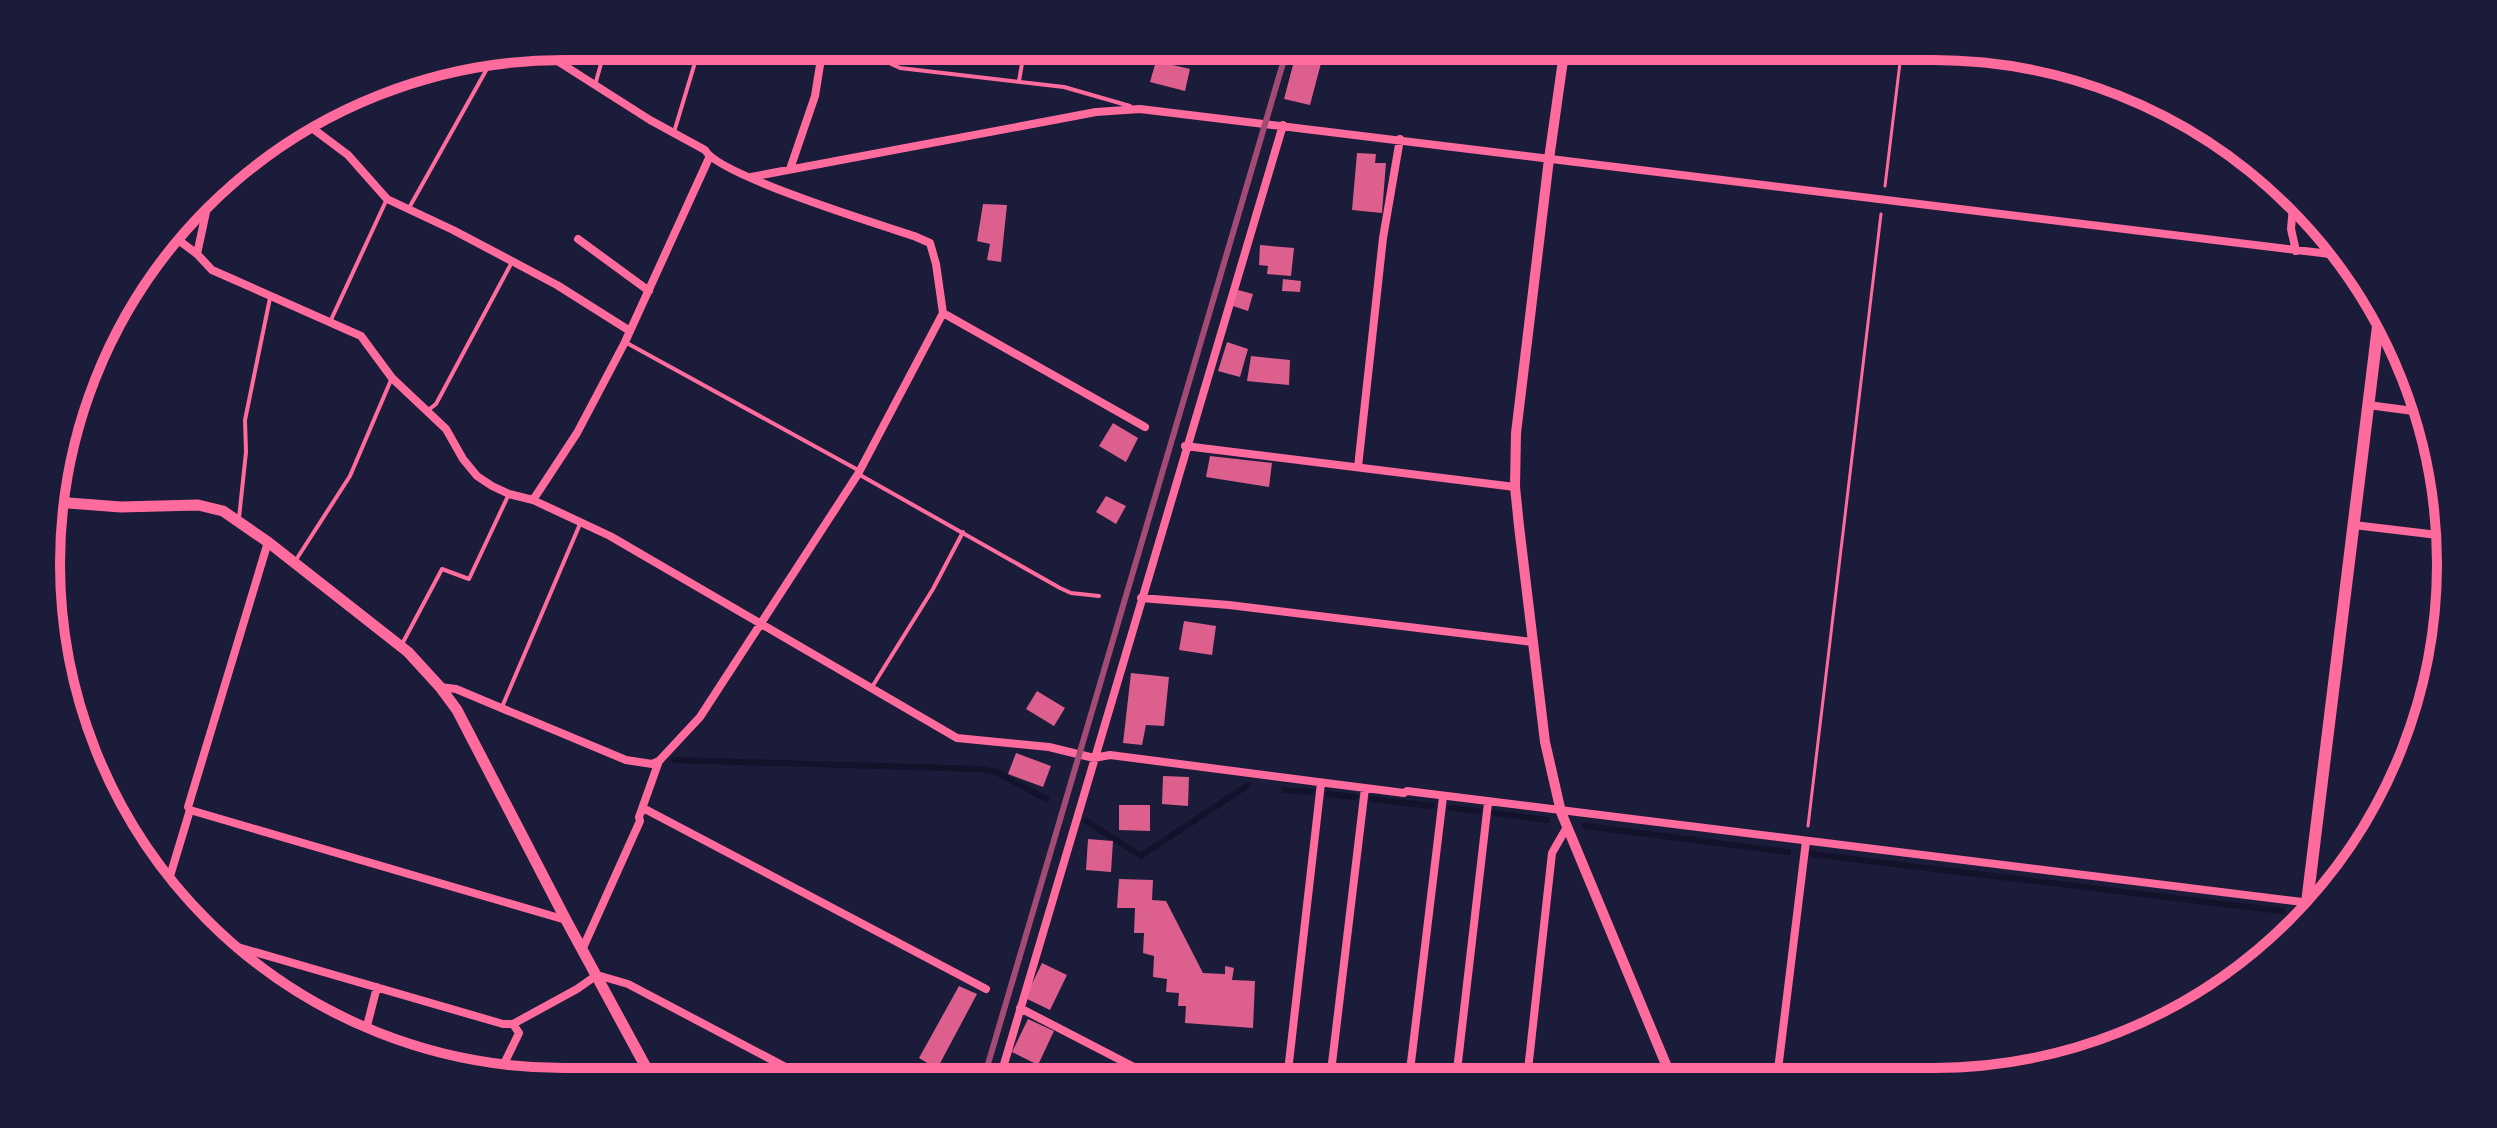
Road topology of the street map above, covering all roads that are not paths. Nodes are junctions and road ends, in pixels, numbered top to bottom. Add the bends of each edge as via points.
1 (556, 60) edge
2 (602, 60) edge
3 (696, 60) edge
4 (821, 60) edge
5 (883, 60) edge
6 (1023, 60) edge
7 (1563, 60) edge
8 (489, 66) edge
9 (1019, 81) junction
10 (595, 85) junction
11 (1140, 109) junction
12 (1283, 125) junction
13 (312, 128) edge
14 (674, 133) junction
15 (1400, 139) junction
16 (709, 158) junction
17 (1549, 159) junction
18 (790, 169) junction
19 (751, 177) junction
20 (387, 199) junction
21 (409, 208) junction
22 (207, 209) edge
23 (2292, 212) edge
24 (578, 239) dead end
25 (178, 240) edge
26 (2296, 251) junction
27 (197, 254) junction
28 (2331, 254) edge
29 (512, 262) junction
30 (649, 291) junction
31 (270, 297) junction
32 (943, 313) junction
33 (330, 322) junction
34 (2378, 328) edge
35 (630, 331) junction
36 (625, 342) junction
37 (392, 378) junction
38 (2368, 405) junction
39 (427, 411) junction
40 (2413, 411) edge
41 (1145, 427) dead end
42 (1185, 446) junction
43 (1358, 467) junction
44 (858, 472) junction
45 (1515, 487) junction
46 (509, 494) junction
47 (533, 500) junction
48 (64, 503) edge
49 (239, 520) junction
50 (581, 522) junction
51 (2354, 525) junction
52 (963, 532) junction
53 (2436, 535) edge
54 (268, 542) junction
55 (294, 563) junction
56 (1099, 596) dead end
57 (1141, 598) junction
58 (761, 625) junction
59 (1532, 642) junction
60 (400, 647) junction
61 (440, 687) junction
62 (872, 687) junction
63 (502, 708) junction
64 (1094, 758) junction
65 (659, 761) junction
66 (1321, 783) junction
67 (1365, 788) junction
68 (1443, 797) junction
69 (1488, 803) junction
70 (643, 808) junction
71 (190, 810) junction
72 (1561, 812) junction
73 (1567, 827) junction
74 (1806, 841) junction
75 (170, 878) edge
76 (2314, 893) edge
77 (2305, 903) edge
78 (566, 920) junction
79 (236, 947) edge
80 (582, 950) junction
81 (597, 975) junction
82 (377, 987) junction
83 (986, 989) dead end
84 (1020, 1008) junction
85 (513, 1024) junction
86 (366, 1028) edge
87 (504, 1065) edge
88 (647, 1068) edge
89 (787, 1068) edge
90 (1003, 1068) edge
91 (1136, 1068) edge
92 (1288, 1068) edge
93 (1331, 1068) edge
94 (1410, 1068) edge
95 (1457, 1068) edge
96 (1528, 1068) edge
97 (1667, 1068) edge
98 (1778, 1068) edge

1 - 10 street
2 - 10 lane
3 - 14 lane
4 - 18 street via 815,96
5 - 9 lane via 900,68
6 - 9 lane
7 - 17 street
8 - 21 lane
9 - 11 lane via 1064,87
10 - 14 street
11 - 12 street
11 - 18 street via 1096,112
12 - 15 street
12 - 42 street
13 - 20 street via 348,155
14 - 16 street via 705,150
15 - 17 street
15 - 43 street via 1381,254
16 - 19 street
16 - 30 street
17 - 26 street
17 - 45 street via 1516,433
18 - 19 street
19 - 32 street via 930,243
20 - 21 street
20 - 33 lane
21 - 29 street
22 - 27 street
23 - 26 street
24 - 30 street
25 - 27 street
26 - 28 street
27 - 31 street via 212,270
29 - 35 street
29 - 39 lane via 436,404
30 - 35 street
31 - 33 street
31 - 49 lane via 245,420
32 - 41 street
32 - 44 street
33 - 37 street via 361,336
34 - 38 main road
35 - 36 street
36 - 44 lane
36 - 47 street via 577,433
37 - 39 street
37 - 55 lane via 350,476
38 - 40 street
38 - 51 main road
39 - 46 street via 446,429 477,476
42 - 43 street
42 - 57 street
43 - 45 street
44 - 52 lane
44 - 58 street
45 - 59 street
46 - 47 street
46 - 60 lane via 469,579 442,569
47 - 50 street
48 - 49 main road via 198,505
49 - 54 main road
50 - 58 street
50 - 63 lane
51 - 53 street
51 - 76 main road
52 - 56 lane via 1060,588
52 - 62 lane
54 - 55 main road
54 - 71 street
55 - 60 main road
57 - 59 street
57 - 64 street
58 - 62 street
58 - 65 street via 700,717
59 - 72 street via 1545,742
60 - 61 main road
61 - 63 street
61 - 78 main road via 480,751
62 - 64 street via 957,738 1049,747
63 - 65 street via 626,760
64 - 66 street via 1110,755
64 - 84 street
65 - 70 street
66 - 67 street
66 - 92 street
67 - 68 street
67 - 93 street
68 - 69 street
68 - 94 street
69 - 72 street
69 - 95 street
70 - 80 street
70 - 83 street
71 - 75 street
71 - 78 street
72 - 73 street
72 - 74 street
73 - 96 street via 1552,853
73 - 97 street
74 - 77 street
74 - 98 street
78 - 80 main road
79 - 82 street
80 - 81 main road
81 - 85 street
81 - 88 main road
81 - 89 street via 628,984
82 - 85 street
82 - 86 street
84 - 90 street
84 - 91 street
85 - 87 street via 519,1033

